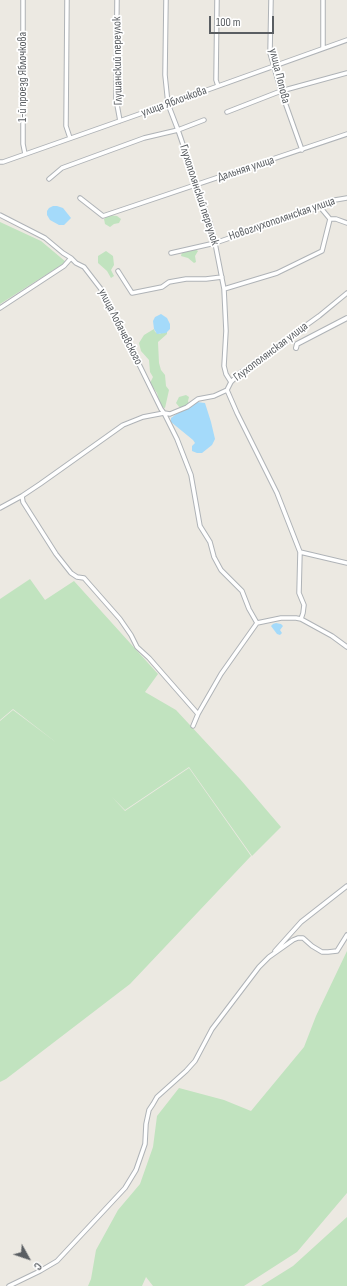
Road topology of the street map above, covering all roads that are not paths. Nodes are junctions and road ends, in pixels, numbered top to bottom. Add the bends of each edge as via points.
1 (23, 0) edge
2 (67, 0) edge
3 (117, 0) edge
4 (166, 0) edge
5 (217, 0) edge
6 (271, 0) edge
7 (323, 0) edge
8 (347, 40) edge
9 (323, 48) junction
10 (274, 66) junction
11 (347, 73) edge
12 (218, 86) junction
13 (281, 91) junction
14 (168, 104) junction
15 (227, 112) dead end
16 (204, 120) dead end
17 (120, 121) junction
18 (178, 130) junction
19 (347, 134) edge
20 (70, 138) junction
21 (302, 150) junction
22 (25, 154) junction
23 (0, 162) edge
24 (49, 179) dead end
25 (197, 185) junction
26 (80, 198) dead end
27 (347, 198) edge
28 (320, 207) junction
29 (0, 215) edge
30 (330, 219) junction
31 (347, 223) edge
32 (215, 243) junction
33 (171, 254) dead end
34 (71, 258) junction
35 (118, 271) dead end
36 (222, 277) junction
37 (224, 289) junction
38 (347, 294) edge
39 (0, 308) edge
40 (347, 318) edge
41 (296, 348) dead end
42 (231, 382) junction
43 (227, 390) junction
44 (164, 413) junction
45 (22, 496) junction
46 (0, 508) edge
47 (300, 552) junction
48 (347, 563) edge
49 (303, 620) junction
50 (257, 623) junction
51 (347, 647) edge
52 (198, 714) junction
53 (193, 726) dead end
54 (347, 886) edge
55 (347, 935) edge
56 (269, 957) junction
57 (9, 1286) edge

1 - 22 street, 1-й проезд Яблочкова
2 - 20 street via 66,126
3 - 17 street, Глушанский переулок via 116,99
4 - 14 street, Глухополянский переулок via 165,75
5 - 12 street
6 - 10 street, улица Попова via 270,53
7 - 9 street
8 - 9 street, улица Яблочкова
9 - 10 street, улица Яблочкова
10 - 12 street, улица Яблочкова
10 - 13 street, улица Попова
11 - 13 street
12 - 14 street, улица Яблочкова
13 - 15 street
13 - 21 street, улица Попова
14 - 17 street, улица Яблочкова
14 - 18 street, Глухополянский переулок
16 - 18 street, улица Яблочкова
17 - 20 street, улица Яблочкова
18 - 24 street, улица Яблочкова via 144,138 62,168
18 - 25 street, Глухополянский переулок
19 - 21 street, Дальняя улица
20 - 22 street, улица Яблочкова
21 - 25 street, Дальняя улица
22 - 23 street, улица Яблочкова
25 - 26 street, Дальняя улица via 103,216
25 - 32 street, Глухополянский переулок via 212,226
27 - 28 street, Новоглухополянская улица via 329,201
28 - 30 street
28 - 32 street, Новоглухополянская улица
29 - 34 street, улица Лобачевского via 45,238
30 - 31 street
30 - 37 street via 322,251 277,273
32 - 33 street, Новоглухополянская улица
32 - 36 street, Глухополянский переулок
34 - 39 street via 64,266
34 - 44 street, улица Лобачевского via 84,267 104,293
35 - 36 street via 132,293 162,287 169,282
36 - 37 street, Глухополянский переулок
37 - 42 street, Глухополянский переулок via 224,366
38 - 42 street, Глухополянская улица
40 - 41 street via 297,344
42 - 43 street, Глухополянская улица
43 - 44 street, Глухополянская улица via 198,399 170,414
43 - 47 street via 277,493
44 - 45 street via 143,417 123,425
44 - 50 street, улица Лобачевского via 192,475 200,526 210,542 221,570 242,591
45 - 46 street
45 - 52 street via 23,502 56,554 71,573 84,578 120,619 137,647
47 - 48 street
47 - 49 street via 299,593 304,605
49 - 50 street via 281,618
49 - 51 street
50 - 52 street via 221,674
52 - 53 street
54 - 56 street via 301,922
55 - 56 street via 337,952 322,952 303,938 298,938
56 - 57 street via 220,1019 195,1061 157,1097 149,1110 145,1144 136,1170 125,1188 57,1261

